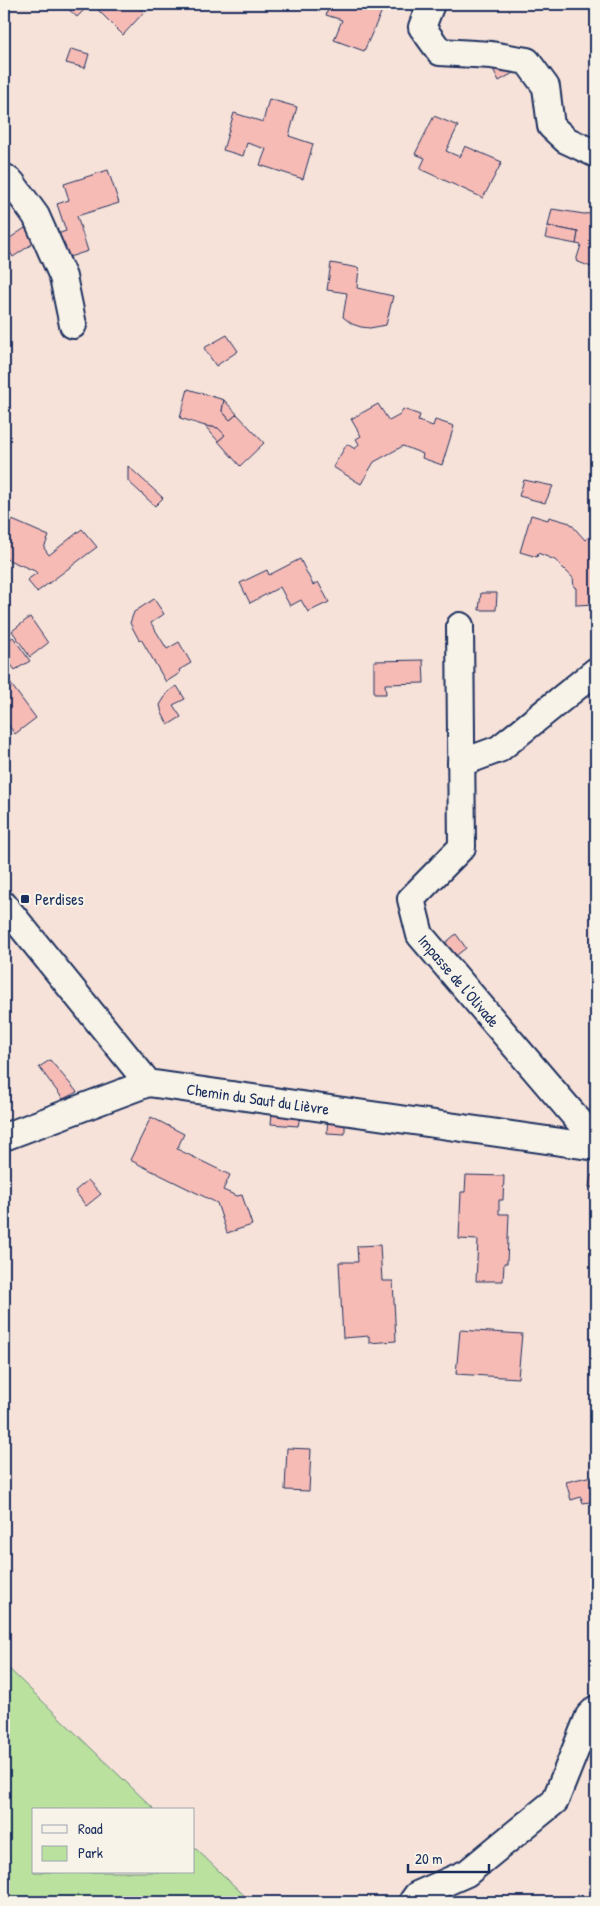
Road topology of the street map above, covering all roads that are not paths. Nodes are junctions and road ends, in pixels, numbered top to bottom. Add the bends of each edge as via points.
1 (431, 4) edge
2 (596, 154) edge
3 (4, 177) edge
4 (73, 325) dead end
5 (460, 626) dead end
6 (596, 671) edge
7 (461, 763) junction
8 (4, 905) edge
9 (148, 1084) junction
10 (4, 1137) edge
11 (596, 1141) edge
12 (596, 1147) edge
13 (596, 1709) edge
14 (412, 1902) edge

1 - 2 street via 422,27 440,52 527,61 546,87 551,126 566,140
3 - 4 street via 12,183 40,224 64,277
5 - 7 street, Impasse de l'Olivade
6 - 7 street via 499,749
7 - 11 street, Impasse de l'Olivade via 462,847 410,899 420,935
8 - 9 street
9 - 10 street
9 - 12 street, Chemin du Saut du Lièvre
13 - 14 street via 589,1716 555,1801 467,1873 417,1895

